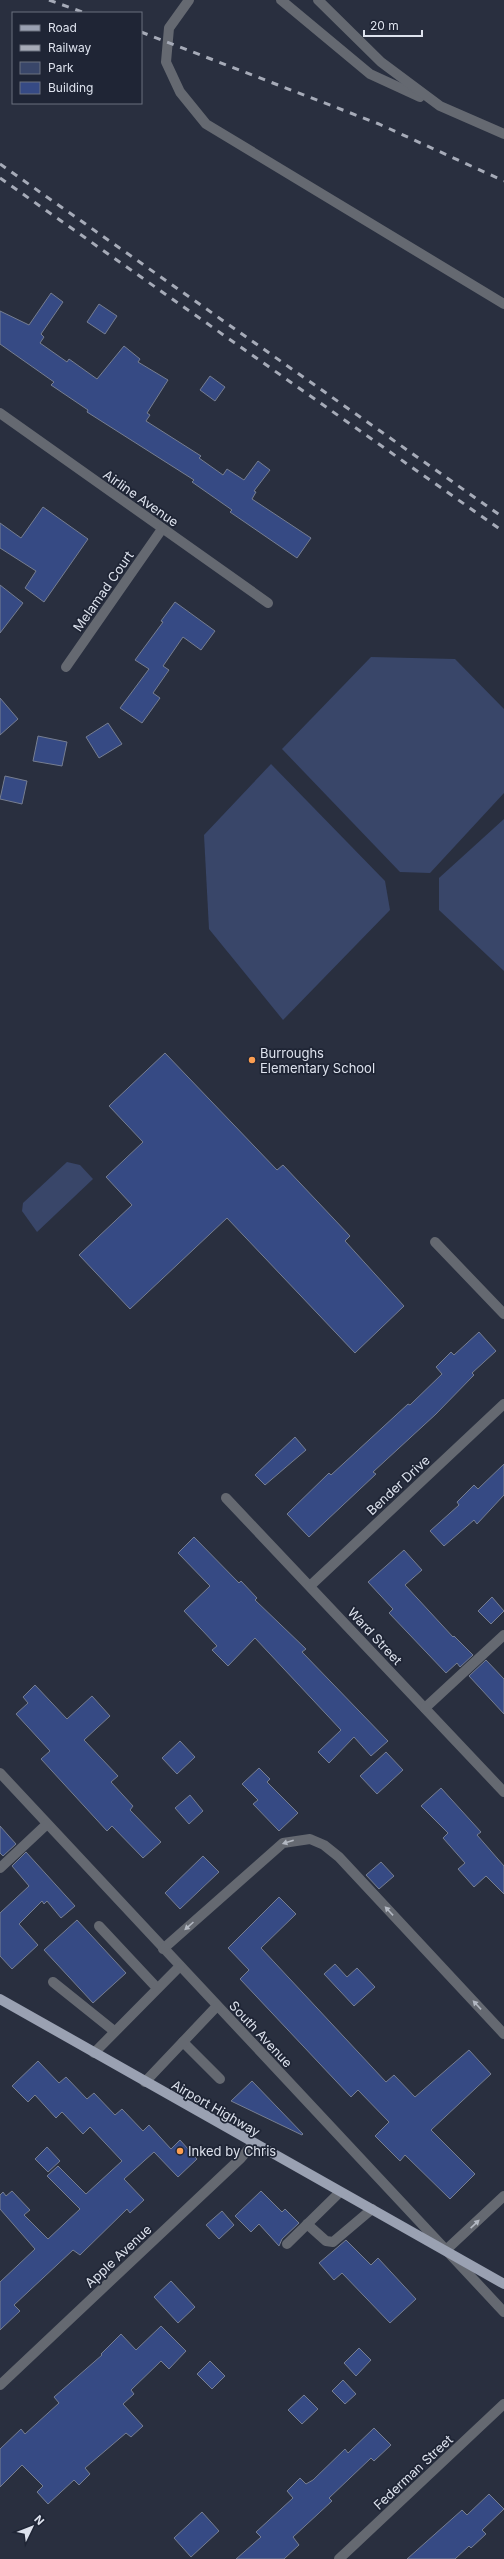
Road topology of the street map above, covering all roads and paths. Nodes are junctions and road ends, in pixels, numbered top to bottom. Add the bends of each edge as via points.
1 (189, 0) edge
2 (281, 0) edge
3 (318, 0) edge
4 (440, 106) junction
5 (504, 134) edge
6 (504, 304) edge
7 (0, 413) edge
8 (162, 529) junction
9 (268, 603) dead end
10 (66, 667) dead end
11 (435, 1242) dead end
12 (504, 1314) edge
13 (504, 1404) edge
14 (226, 1498) dead end
15 (310, 1586) junction
16 (504, 1635) edge
17 (425, 1708) junction
18 (0, 1773) edge
19 (504, 1792) edge
20 (47, 1824) junction
21 (0, 1868) edge
22 (99, 1926) dead end
23 (163, 1949) junction
24 (180, 1966) junction
25 (53, 1982) dead end
26 (157, 1988) junction
27 (0, 1999) edge
28 (217, 2006) junction
29 (114, 2030) junction
30 (504, 2034) edge
31 (183, 2042) junction
32 (94, 2052) junction
33 (220, 2079) dead end
34 (145, 2082) junction
35 (253, 2144) junction
36 (340, 2192) junction
37 (504, 2196) edge
38 (372, 2210) junction
39 (307, 2224) junction
40 (287, 2244) dead end
41 (446, 2250) junction
42 (504, 2284) edge
43 (504, 2312) edge
44 (0, 2385) edge
45 (504, 2404) edge
46 (339, 2559) edge

1 - 6 street via 169,28 166,62 180,92 206,124
2 - 4 street via 370,74
3 - 4 street via 381,62
4 - 5 street
7 - 8 street, Airline Avenue
8 - 9 street, Airline Avenue
8 - 10 street, Melamad Court
11 - 12 street
13 - 15 street, Bender Drive
14 - 15 street, Ward Street
15 - 17 street, Ward Street
16 - 17 street
17 - 19 street, Ward Street
18 - 20 street, South Avenue
20 - 21 street
20 - 23 street, South Avenue
22 - 26 street
23 - 24 street, South Avenue
30 -> 23 street via 339,1857 324,1845 310,1839 283,1843
24 - 26 street
24 - 28 street, South Avenue
25 - 29 street
26 - 29 street
27 - 32 main road, Airport Highway
28 - 31 street
28 - 41 street, South Avenue
29 - 32 street
31 - 33 street
31 - 34 street
32 - 34 main road, Airport Highway
34 - 35 main road, Airport Highway
35 - 36 main road, Airport Highway
35 - 44 street, Apple Avenue
36 - 38 main road, Airport Highway
36 - 39 street
41 -> 37 street
38 - 39 street via 333,2242 326,2241
38 - 41 main road, Airport Highway
39 - 40 street
41 - 42 main road, Airport Highway
41 - 43 street, South Avenue
45 - 46 street, Federman Street

